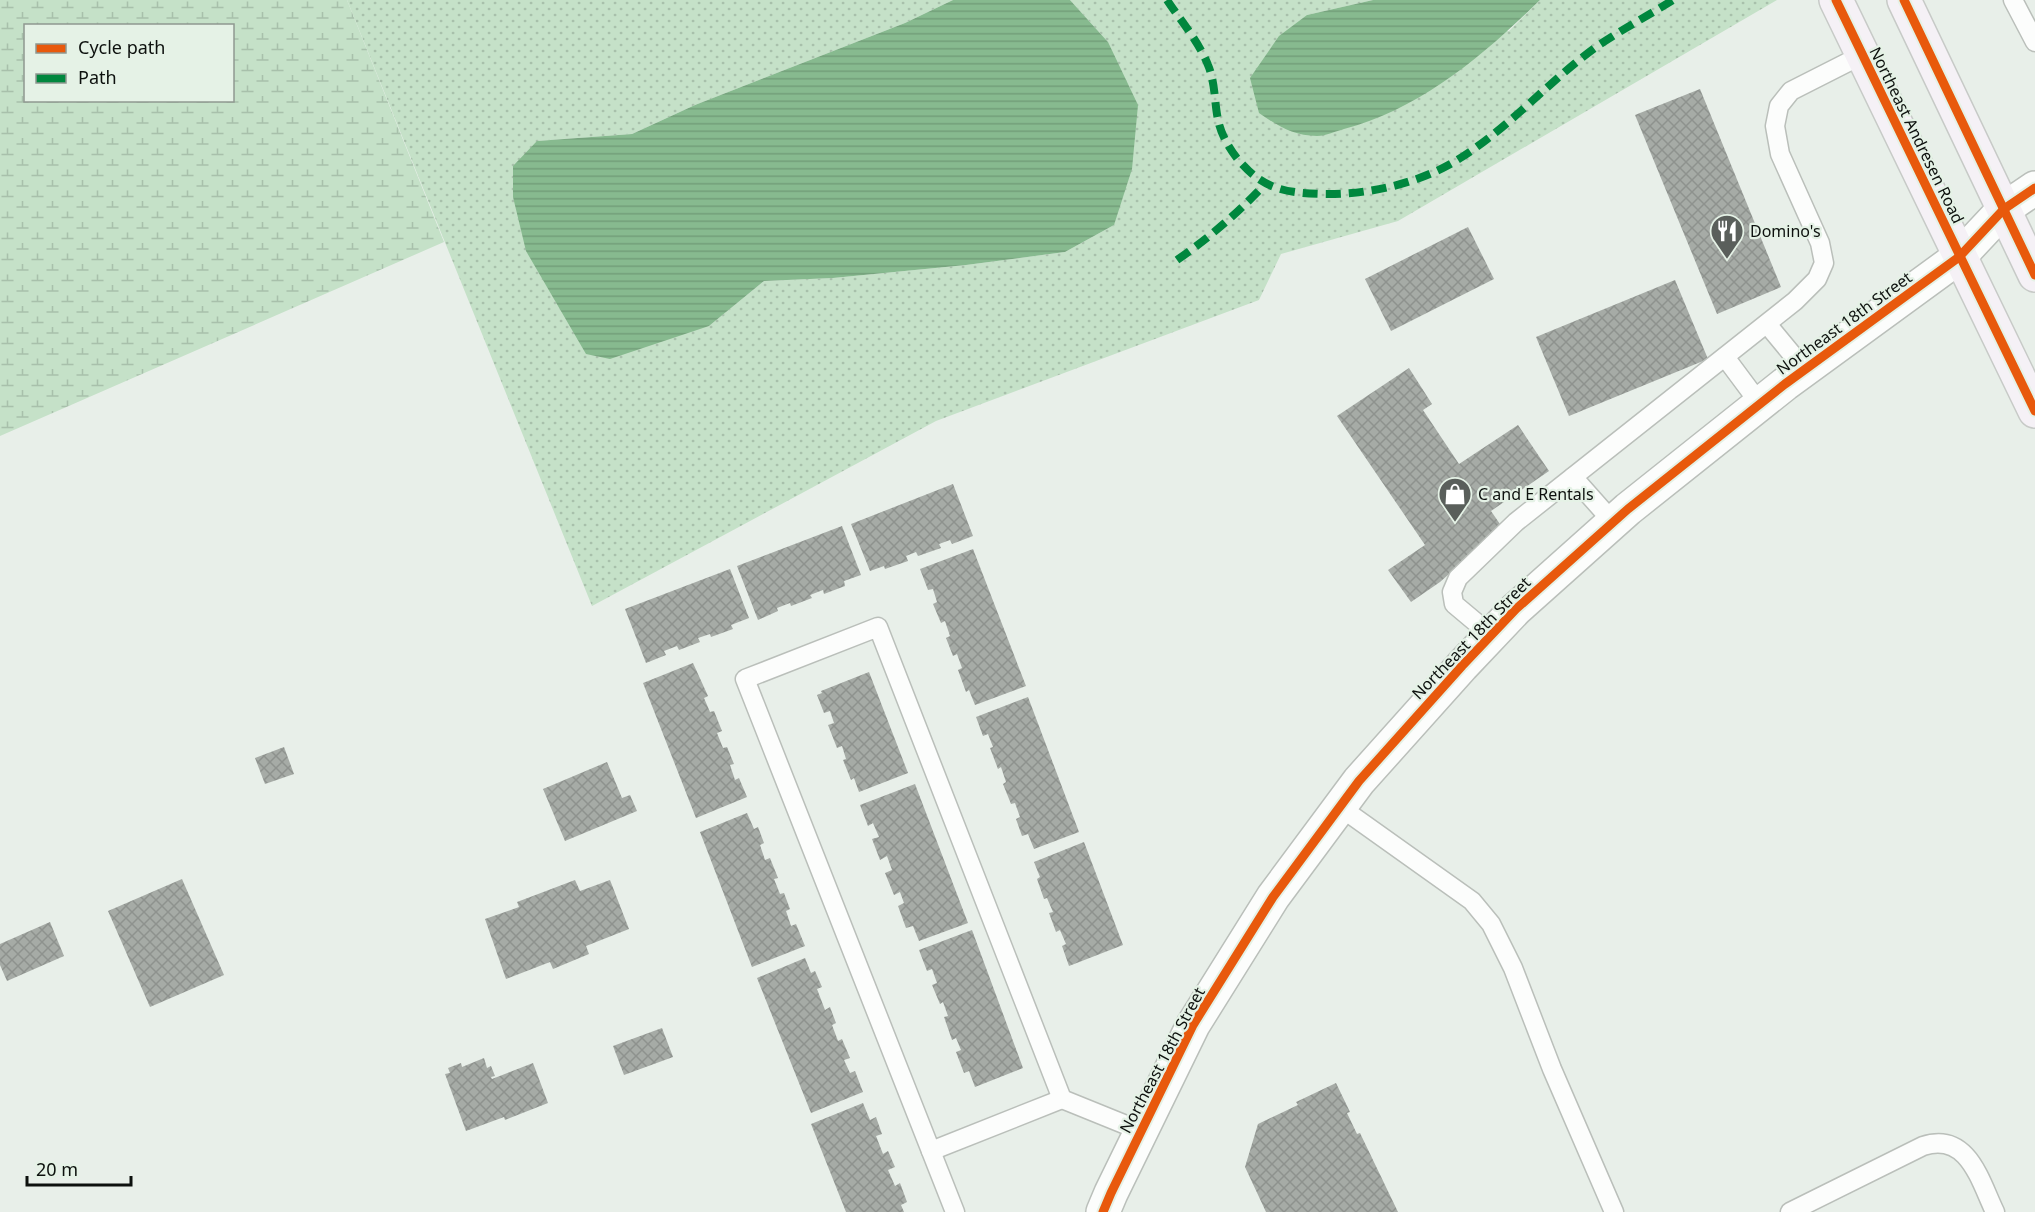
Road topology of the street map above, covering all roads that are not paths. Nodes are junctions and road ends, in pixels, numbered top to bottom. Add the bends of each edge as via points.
1 (1836, 0) edge
2 (1904, 0) edge
3 (2013, 0) edge
4 (2035, 42) edge
5 (1862, 54) junction
6 (2035, 188) edge
7 (2004, 209) junction
8 (1959, 257) junction
9 (2035, 275) edge
10 (1767, 324) junction
11 (1725, 357) junction
12 (1805, 370) junction
13 (1760, 404) junction
14 (2035, 411) edge
15 (1573, 477) junction
16 (1613, 522) junction
17 (1491, 635) junction
18 (1340, 807) junction
19 (1062, 1099) junction
20 (1141, 1131) junction
21 (931, 1151) junction
22 (955, 1212) edge
23 (1103, 1212) edge
24 (1614, 1212) edge
25 (1790, 1212) edge
26 (1995, 1212) edge

1 - 5 main road, Northeast Andresen Road
2 - 7 main road
3 - 4 lane
5 - 8 main road, Northeast Andresen Road
5 - 10 lane via 1791,91 1779,106 1775,126 1780,154 1820,243 1824,263 1817,279
6 - 7 street, Northeast 18th Street
7 - 8 street, Northeast 18th Street
7 - 9 main road
8 - 12 street, Northeast 18th Street
8 - 14 main road, Northeast Andresen Road
10 - 11 lane
10 - 12 lane
11 - 13 lane
11 - 15 lane
12 - 13 street, Northeast 18th Street
13 - 16 street, Northeast 18th Street
15 - 16 lane
15 - 17 lane via 1516,522 1458,578 1452,592 1454,604
16 - 17 street, Northeast 18th Street
17 - 18 street, Northeast 18th Street
18 - 20 street, Northeast 18th Street via 1274,897 1193,1025
18 - 24 lane via 1472,901 1491,924
19 - 20 lane
19 - 21 lane
19 - 21 lane via 878,627 745,679
20 - 23 street, Northeast 18th Street
21 - 22 lane
25 - 26 lane via 1923,1146 1943,1142 1968,1157

